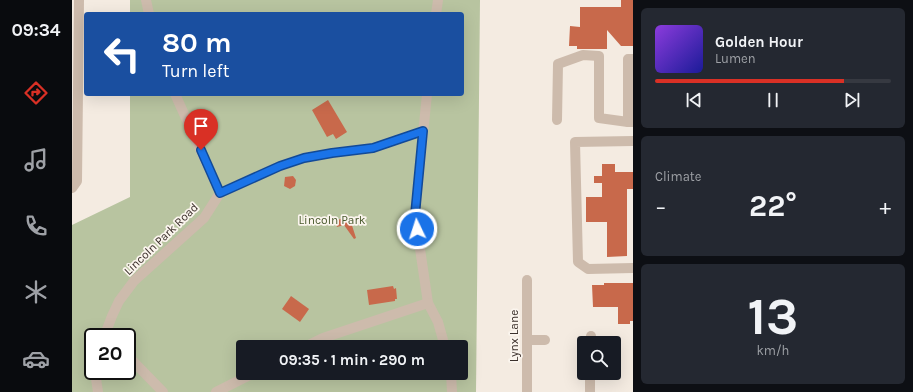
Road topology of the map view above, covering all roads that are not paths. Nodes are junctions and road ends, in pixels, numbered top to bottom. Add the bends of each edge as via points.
1 (79, 0) edge
2 (146, 0) edge
3 (154, 0) edge
4 (438, 0) edge
5 (149, 12) edge
6 (151, 12) edge
7 (436, 12) edge
8 (75, 47) edge
9 (633, 59) edge
10 (176, 96) edge
11 (427, 96) edge
12 (557, 120) dead end
13 (631, 122) edge
14 (423, 131) junction
15 (633, 141) edge
16 (72, 188) edge
17 (220, 193) junction
18 (633, 268) edge
19 (527, 280) dead end
20 (428, 303) junction
21 (107, 328) edge
22 (319, 340) edge
23 (443, 340) edge
24 (527, 340) junction
25 (545, 340) dead end
26 (136, 363) edge
27 (96, 380) edge
28 (240, 380) edge
29 (451, 380) edge
30 (590, 380) edge
31 (98, 392) edge
32 (163, 392) edge
33 (216, 392) edge
34 (452, 392) edge
35 (527, 392) edge
36 (590, 392) edge

1 - 8 street
2 - 5 street
3 - 6 street
4 - 7 street
8 - 16 street via 77,181
9 - 13 street via 628,59
10 - 17 street
11 - 14 street
12 - 13 street via 558,64 583,55 599,56 598,118
14 - 17 street via 373,148 304,158
14 - 20 street via 415,215
15 - 18 street via 575,142 578,262 588,269
17 - 21 street, Lincoln Park Road via 204,218 134,281 119,301
19 - 24 street, Lynx Lane
20 - 22 street
20 - 23 street via 438,322
24 - 25 street
24 - 35 street, Lynx Lane
26 - 32 street
27 - 31 street
28 - 33 street
29 - 34 street
30 - 36 street

